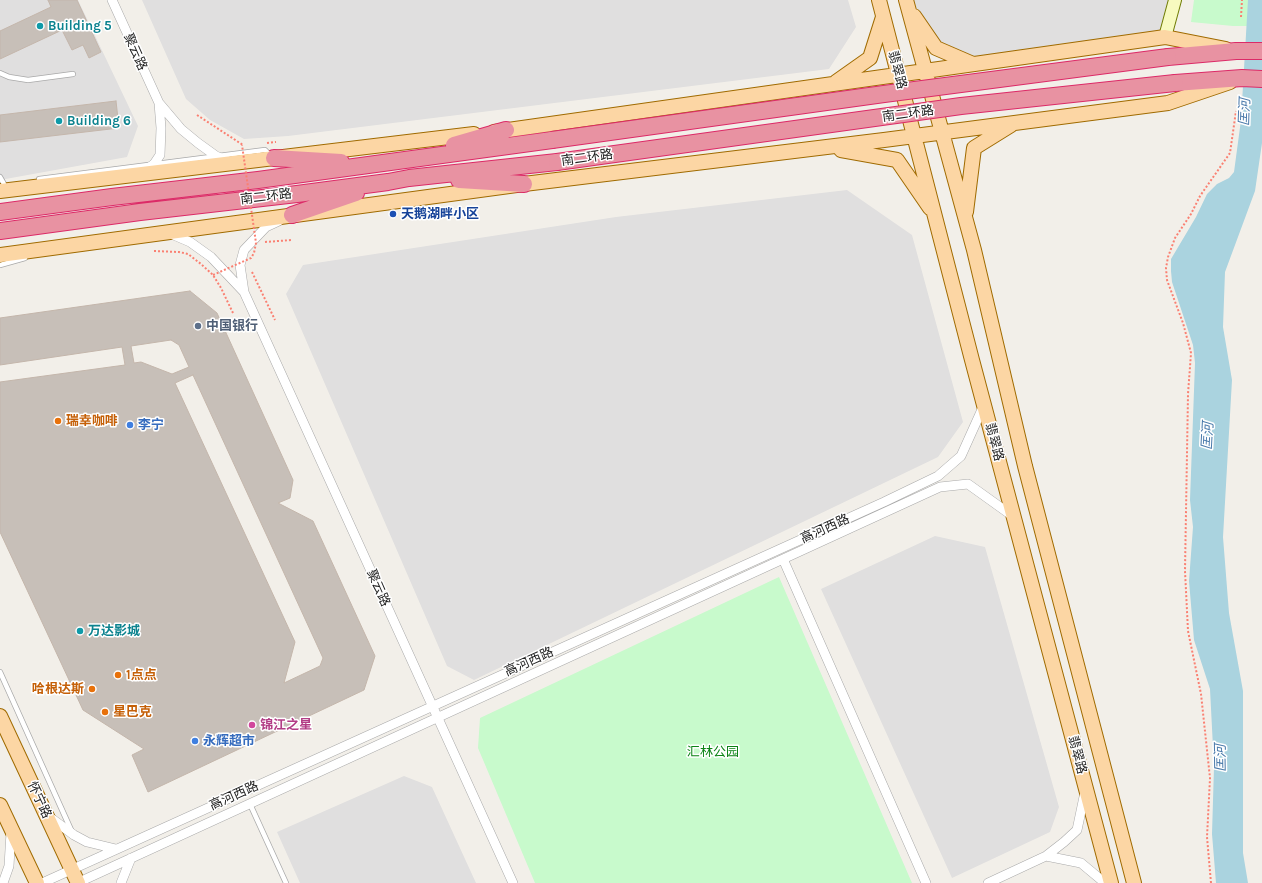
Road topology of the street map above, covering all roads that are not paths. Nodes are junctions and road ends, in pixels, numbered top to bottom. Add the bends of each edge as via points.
1 (112, 0) edge
2 (879, 0) edge
3 (1175, 0) edge
4 (906, 4) edge
5 (884, 17) junction
6 (1165, 37) junction
7 (1236, 51) junction
8 (1262, 51) edge
9 (974, 64) junction
10 (925, 71) junction
11 (0, 73) edge
12 (73, 74) dead end
13 (899, 75) junction
14 (1242, 78) junction
15 (1262, 79) edge
16 (833, 84) junction
17 (159, 103) junction
18 (1014, 123) junction
19 (506, 130) junction
20 (942, 132) junction
21 (914, 136) junction
22 (827, 147) junction
23 (216, 156) junction
24 (274, 158) junction
25 (398, 161) junction
26 (233, 163) junction
27 (154, 164) junction
28 (380, 164) junction
29 (138, 175) junction
30 (0, 177) edge
31 (409, 178) junction
32 (36, 180) dead end
33 (388, 182) junction
34 (12, 183) dead end
35 (524, 184) junction
36 (1, 186) edge
37 (0, 212) edge
38 (292, 215) junction
39 (935, 215) junction
40 (965, 218) junction
41 (0, 231) edge
42 (168, 232) junction
43 (70, 246) junction
44 (0, 255) edge
45 (0, 265) edge
46 (244, 292) junction
47 (984, 405) junction
48 (1014, 517) junction
49 (783, 559) junction
50 (0, 672) edge
51 (432, 706) junction
52 (0, 716) edge
53 (437, 719) junction
54 (1086, 788) junction
55 (250, 804) junction
56 (0, 805) edge
57 (46, 815) junction
58 (12, 830) junction
59 (74, 835) junction
60 (116, 849) junction
61 (1046, 856) junction
62 (131, 858) junction
63 (71, 869) junction
64 (3, 883) edge
65 (37, 883) edge
66 (42, 883) edge
67 (77, 883) edge
68 (121, 883) edge
69 (286, 883) edge
70 (513, 883) edge
71 (926, 883) edge
72 (988, 883) edge
73 (1105, 883) edge
74 (1111, 883) edge
75 (1134, 883) edge

1 - 17 street, 聚云路
2 - 5 main road, 翡翠路
3 - 6 street
4 - 9 main road via 936,48
4 - 10 main road, 翡翠路
5 - 13 main road, 翡翠路
5 - 16 main road via 870,58
6 - 7 main road
6 - 9 main road
7 - 8 highway, 南二环路, bridge
7 - 25 highway, 南二环路, bridge via 1168,57 884,94
9 - 10 main road
10 - 13 main road
10 - 20 main road, 翡翠路
11 - 12 lane via 28,80
13 - 16 main road
13 - 21 main road, 翡翠路
14 - 15 highway, 南二环路
14 - 18 main road via 1168,103
14 - 31 highway, 南二环路, bridge via 954,107 557,162
16 - 19 main road
17 - 23 street, 聚云路 via 181,129
17 - 27 street, 聚云路 via 160,155
18 - 20 main road
18 - 40 main road via 974,148
19 - 24 main road
19 - 25 highway
20 - 21 main road
20 - 40 main road, 翡翠路
21 - 22 main road
21 - 39 main road, 翡翠路
22 - 35 main road
22 - 39 main road via 896,160
23 - 24 lane via 265,150
23 - 26 street, 聚云路
23 - 27 lane
24 - 26 main road
24 - 28 highway
25 - 28 highway, 南二环路
26 - 29 main road
27 - 29 street
27 - 32 lane
28 - 37 highway, 南二环路
29 - 36 main road
30 - 36 lane
31 - 33 highway, 南二环路
31 - 35 highway
33 - 38 highway
33 - 41 highway, 南二环路
34 - 36 lane
35 - 38 main road
38 - 42 main road
38 - 46 street via 266,227 244,250 240,265
39 - 47 main road, 翡翠路
40 - 75 main road, 翡翠路 via 1025,466
42 - 43 main road
42 - 46 street via 190,242 211,257
43 - 44 main road
43 - 45 lane
46 - 51 street, 聚云路
47 - 48 main road, 翡翠路
47 - 51 street, 高河西路 via 961,456 938,476
48 - 49 street, 高河西路 via 968,484 940,487
48 - 54 main road, 翡翠路
49 - 53 street, 高河西路
49 - 71 street
50 - 59 lane
51 - 53 street, 聚云路
51 - 60 street, 高河西路
52 - 57 main road, 怀宁路
53 - 55 street, 高河西路
53 - 70 street, 聚云路
54 - 61 street via 1078,830
54 - 74 main road, 翡翠路
55 - 62 street, 高河西路
55 - 69 lane
56 - 58 main road
57 - 59 street
57 - 63 main road, 怀宁路
58 - 64 street via 9,866
58 - 65 main road
59 - 60 street via 87,842
60 - 63 street, 高河西路
61 - 72 street
61 - 73 street via 1081,863
62 - 67 street, 高河西路
62 - 68 street
63 - 66 street, 高河西路
63 - 67 main road, 怀宁路

